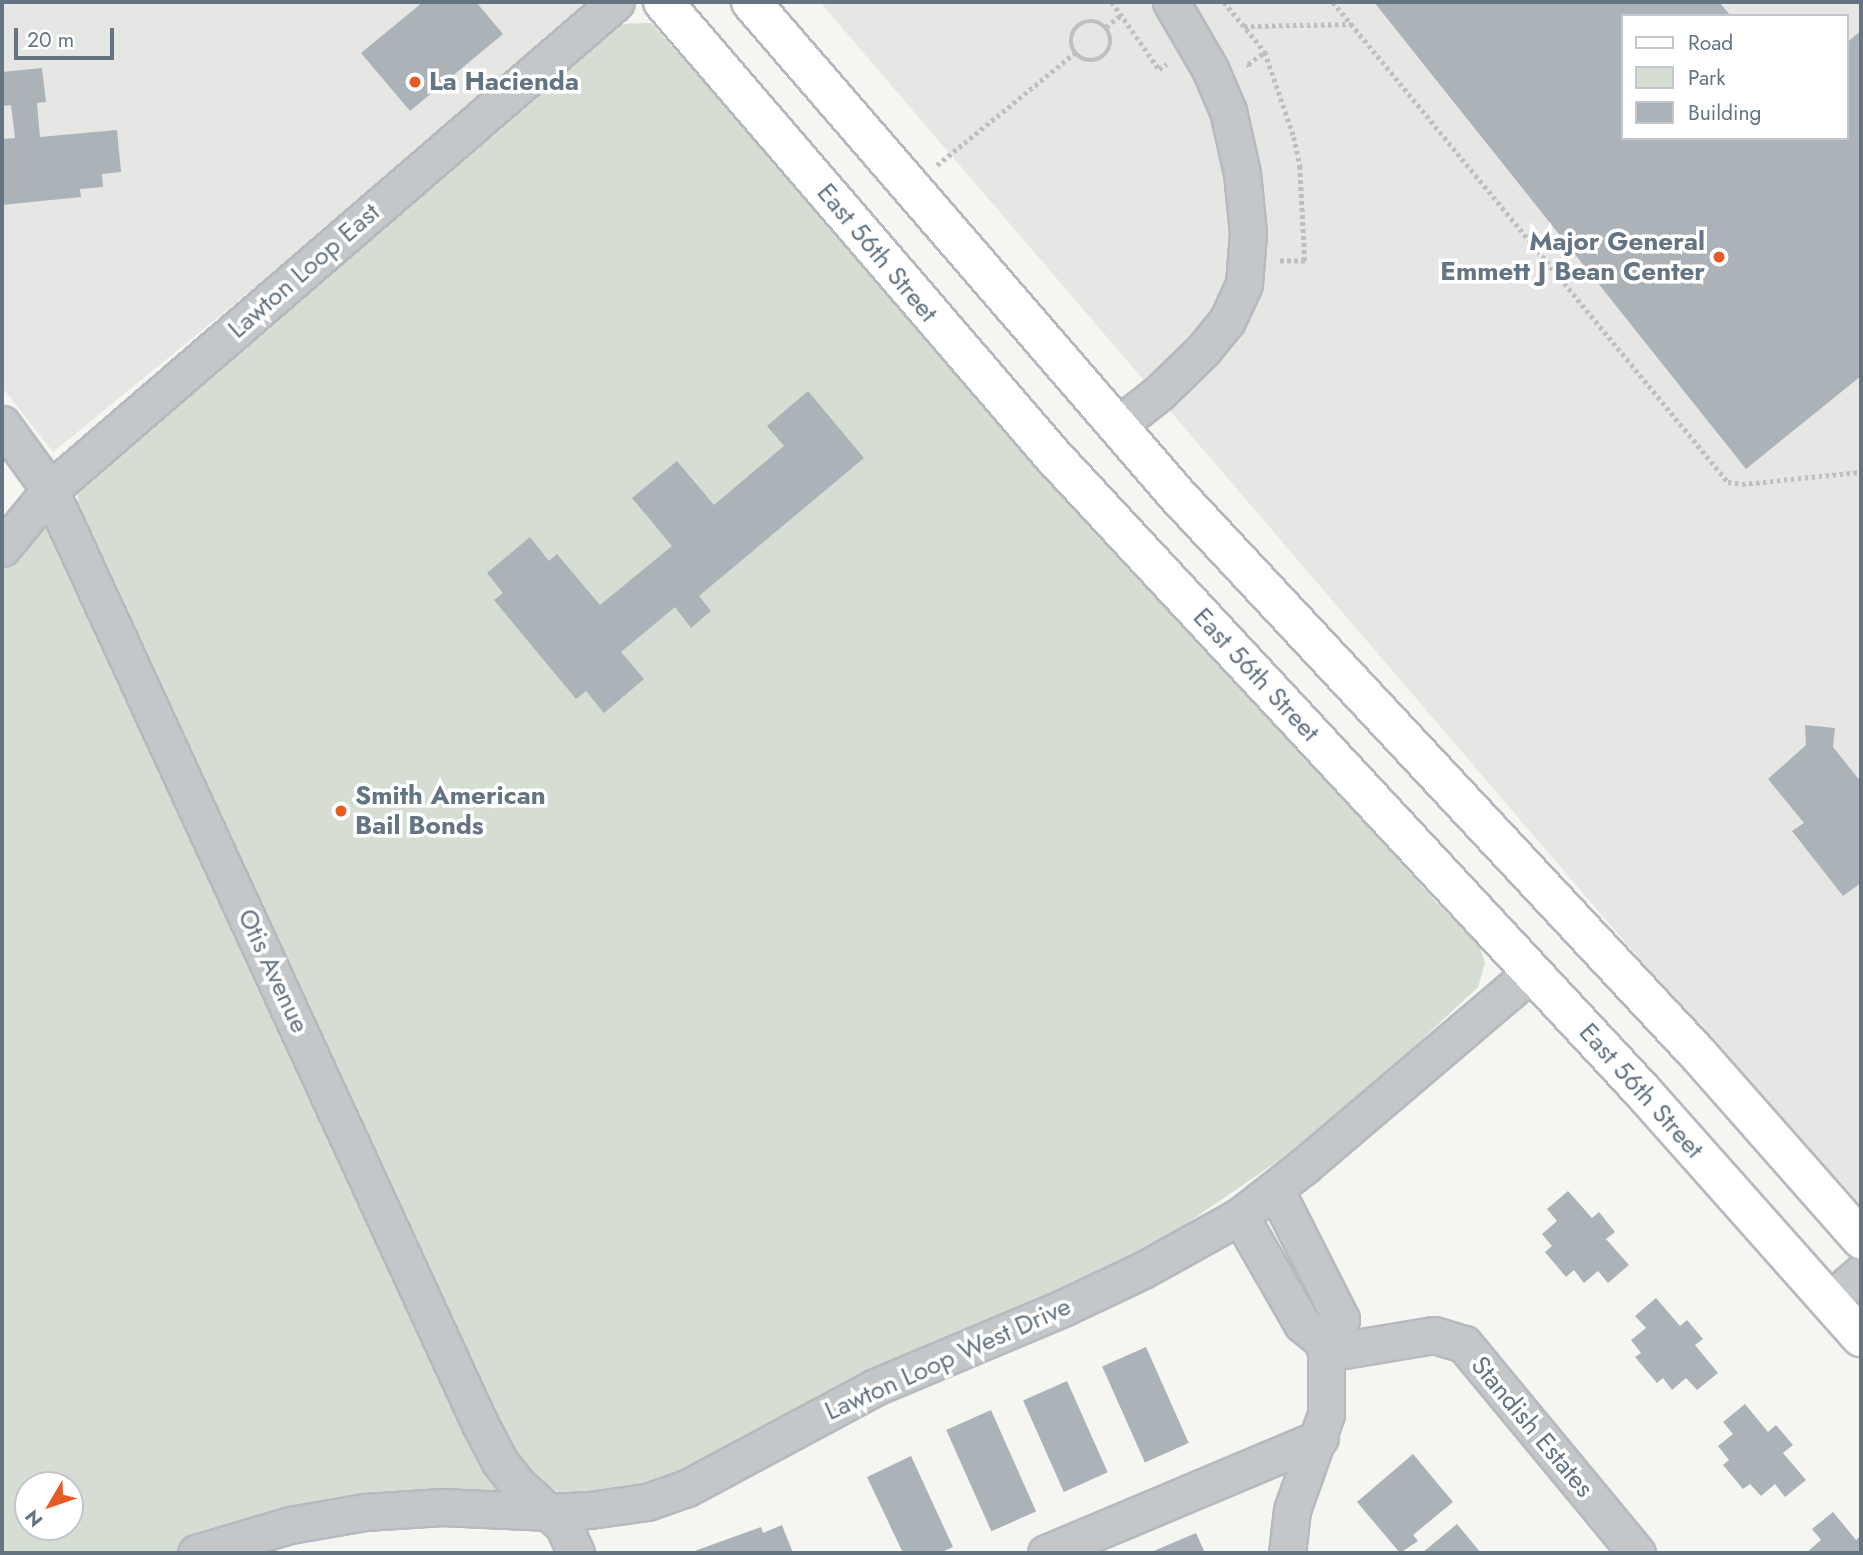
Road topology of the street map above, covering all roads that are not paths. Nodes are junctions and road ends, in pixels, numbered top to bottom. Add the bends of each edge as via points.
1 (616, 2) edge
2 (663, 2) edge
3 (751, 2) edge
4 (1171, 2) edge
5 (2, 424) edge
6 (1117, 426) junction
7 (50, 490) junction
8 (2, 548) edge
9 (1532, 972) junction
10 (1275, 1189) junction
11 (1240, 1216) junction
12 (1861, 1239) edge
13 (1861, 1273) edge
14 (1829, 1301) junction
15 (1861, 1336) edge
16 (1324, 1347) junction
17 (1320, 1438) junction
18 (550, 1512) junction
19 (196, 1553) edge
20 (576, 1553) edge
21 (1046, 1553) edge
22 (1287, 1553) edge
23 (1637, 1553) edge

1 - 7 street, Lawton Loop East
2 - 9 main road, East 56th Street via 1053,456
3 - 6 main road
4 - 6 street via 1210,69 1228,111 1242,173 1248,233 1244,284 1227,321 1203,349
5 - 7 street, Otis Avenue
6 - 12 main road via 1277,605 1698,1054
7 - 8 street, Lawton Loop East
7 - 18 street, Otis Avenue via 479,1422 518,1485
9 - 10 street, Lawton Loop West Drive
9 - 14 main road, East 56th Street
10 - 11 street, Lawton Loop West Drive
10 - 16 street via 1341,1319
11 - 16 street via 1302,1324
11 - 18 street, Lawton Loop West Drive via 1065,1307 875,1387 687,1488 633,1505
13 - 14 street
14 - 15 main road, East 56th Street
16 - 17 street via 1328,1400
16 - 23 street, Standish Estates via 1434,1335 1464,1344
17 - 21 street
17 - 22 street via 1292,1510
18 - 19 street, Lawton Loop West Drive via 442,1507 365,1512 290,1525
18 - 20 street, Otis Avenue via 571,1537

